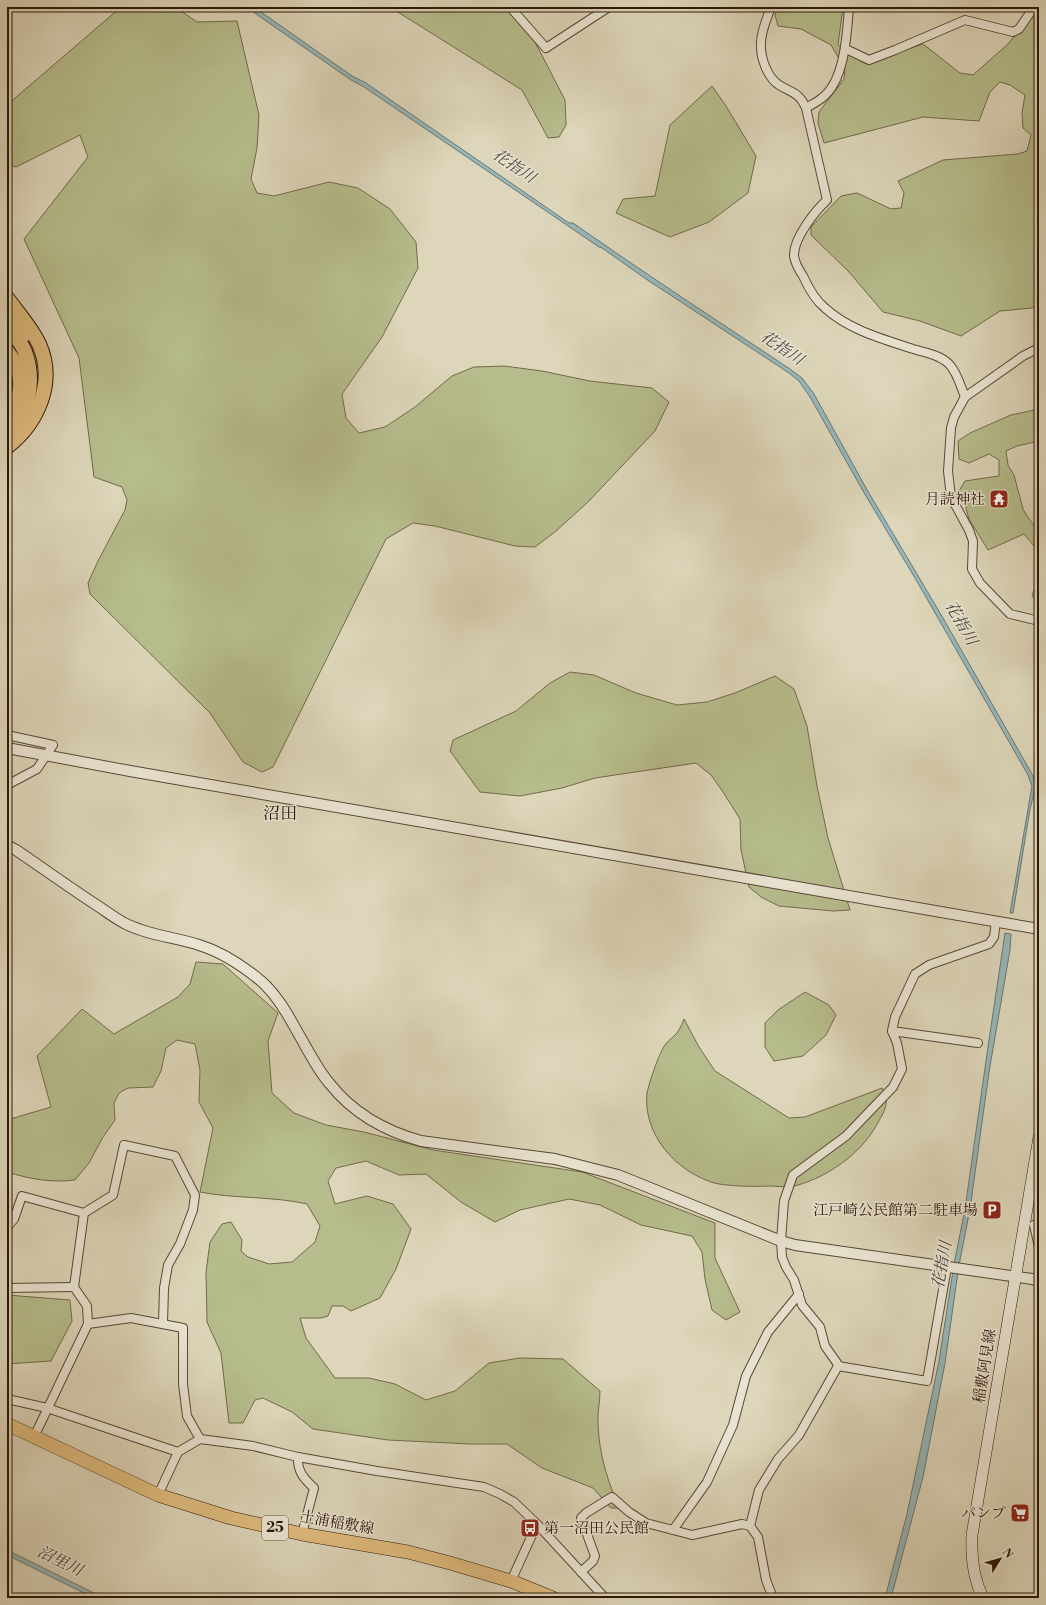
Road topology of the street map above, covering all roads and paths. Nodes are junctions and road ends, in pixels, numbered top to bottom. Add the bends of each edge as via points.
1 (510, 7) edge
2 (609, 7) edge
3 (771, 7) edge
4 (849, 7) edge
5 (1034, 7) edge
6 (846, 49) junction
7 (806, 108) junction
8 (7, 298) edge
9 (7, 317) edge
10 (7, 328) edge
11 (1039, 348) edge
12 (7, 351) edge
13 (965, 397) junction
14 (7, 422) edge
15 (7, 432) edge
16 (7, 444) edge
17 (7, 447) edge
18 (1039, 621) edge
19 (7, 735) edge
20 (7, 748) edge
21 (47, 755) junction
22 (7, 785) edge
23 (7, 845) edge
24 (996, 921) junction
25 (1039, 929) edge
26 (892, 1031) junction
27 (978, 1043) dead end
28 (1039, 1137) edge
29 (1037, 1159) edge
30 (84, 1213) junction
31 (1039, 1224) edge
32 (7, 1227) edge
33 (781, 1241) junction
34 (1039, 1244) edge
35 (948, 1267) junction
36 (1015, 1277) junction
37 (1039, 1282) edge
38 (7, 1288) edge
39 (74, 1288) junction
40 (800, 1294) junction
41 (163, 1323) junction
42 (88, 1324) junction
43 (838, 1366) junction
44 (7, 1399) edge
45 (47, 1408) junction
46 (7, 1424) edge
47 (34, 1437) junction
48 (200, 1439) junction
49 (178, 1452) junction
50 (298, 1457) junction
51 (158, 1494) junction
52 (537, 1524) junction
53 (750, 1526) junction
54 (673, 1530) junction
55 (302, 1534) junction
56 (581, 1572) junction
57 (511, 1581) junction
58 (553, 1598) edge
59 (605, 1598) edge
60 (773, 1598) edge
61 (983, 1598) edge

1 - 2 street via 546,48
3 - 7 street via 761,43 766,68 772,79 794,91 802,99
4 - 6 street
5 - 6 street via 1019,29 1013,32 966,20 869,60
6 - 7 street via 834,82 824,97
7 - 13 street via 827,200 806,225 794,254 809,288 824,307 838,319 871,335 934,356 949,364
8 - 17 highway via 39,344 46,376 44,396 34,417
9 - 16 highway via 21,330 29,343 38,372 35,401 30,414
10 - 15 highway via 24,351 30,381 24,410
11 - 13 street via 1023,356
12 - 14 highway via 17,367 21,387 14,411
13 - 18 street via 951,428 949,476 951,497 973,542 972,569 980,583 1010,614
19 - 21 street via 53,744
20 - 21 street
21 - 22 street via 37,769
21 - 24 street
23 - 33 street via 124,923 152,934 208,948 229,958 262,982 288,1015 330,1084 351,1106 384,1128 420,1141 555,1159 618,1175
24 - 25 street
24 - 26 street via 994,937 988,944 929,965 915,974 895,1017
26 - 27 street
26 - 33 street via 902,1069 893,1087 846,1136 793,1175 784,1201
28 - 29 main road, 稲敷阿見線
29 - 36 main road, 稲敷阿見線
30 - 32 street via 22,1196 14,1220
30 - 39 street
30 - 41 street via 113,1195 124,1144 175,1156 195,1195 193,1210 180,1244 168,1265 164,1288
31 - 34 street via 1034,1225
33 - 35 street via 811,1248
33 - 40 street via 782,1257
35 - 36 street
35 - 43 street via 927,1381
36 - 37 street
36 - 61 main road, 稲敷阿見線 via 972,1535 972,1564
38 - 39 street
39 - 42 street via 86,1306
40 - 43 street via 802,1305 820,1327 826,1346
40 - 54 street via 768,1332 746,1376 733,1425 707,1482
41 - 42 street via 131,1318
41 - 48 street via 183,1328 183,1384 187,1416
42 - 45 street
43 - 53 street via 800,1435 778,1458 759,1490
44 - 45 street
45 - 47 street
45 - 49 street
46 - 47 main road, 土浦稲敷線 / 25
47 - 51 main road, 土浦稲敷線 / 25
48 - 49 street
48 - 50 street via 253,1446
49 - 51 street
50 - 52 street via 484,1487 514,1502
50 - 55 street via 298,1466 304,1478 314,1488
51 - 55 main road, 土浦稲敷線 / 25 via 231,1518
52 - 56 street
52 - 57 street
53 - 54 street via 742,1524 692,1535
53 - 60 street via 758,1537 766,1580
54 - 56 street via 646,1523 612,1497 582,1518 595,1556
55 - 57 main road, 土浦稲敷線 / 25 via 408,1552
56 - 59 street
57 - 58 main road, 土浦稲敷線 / 25

